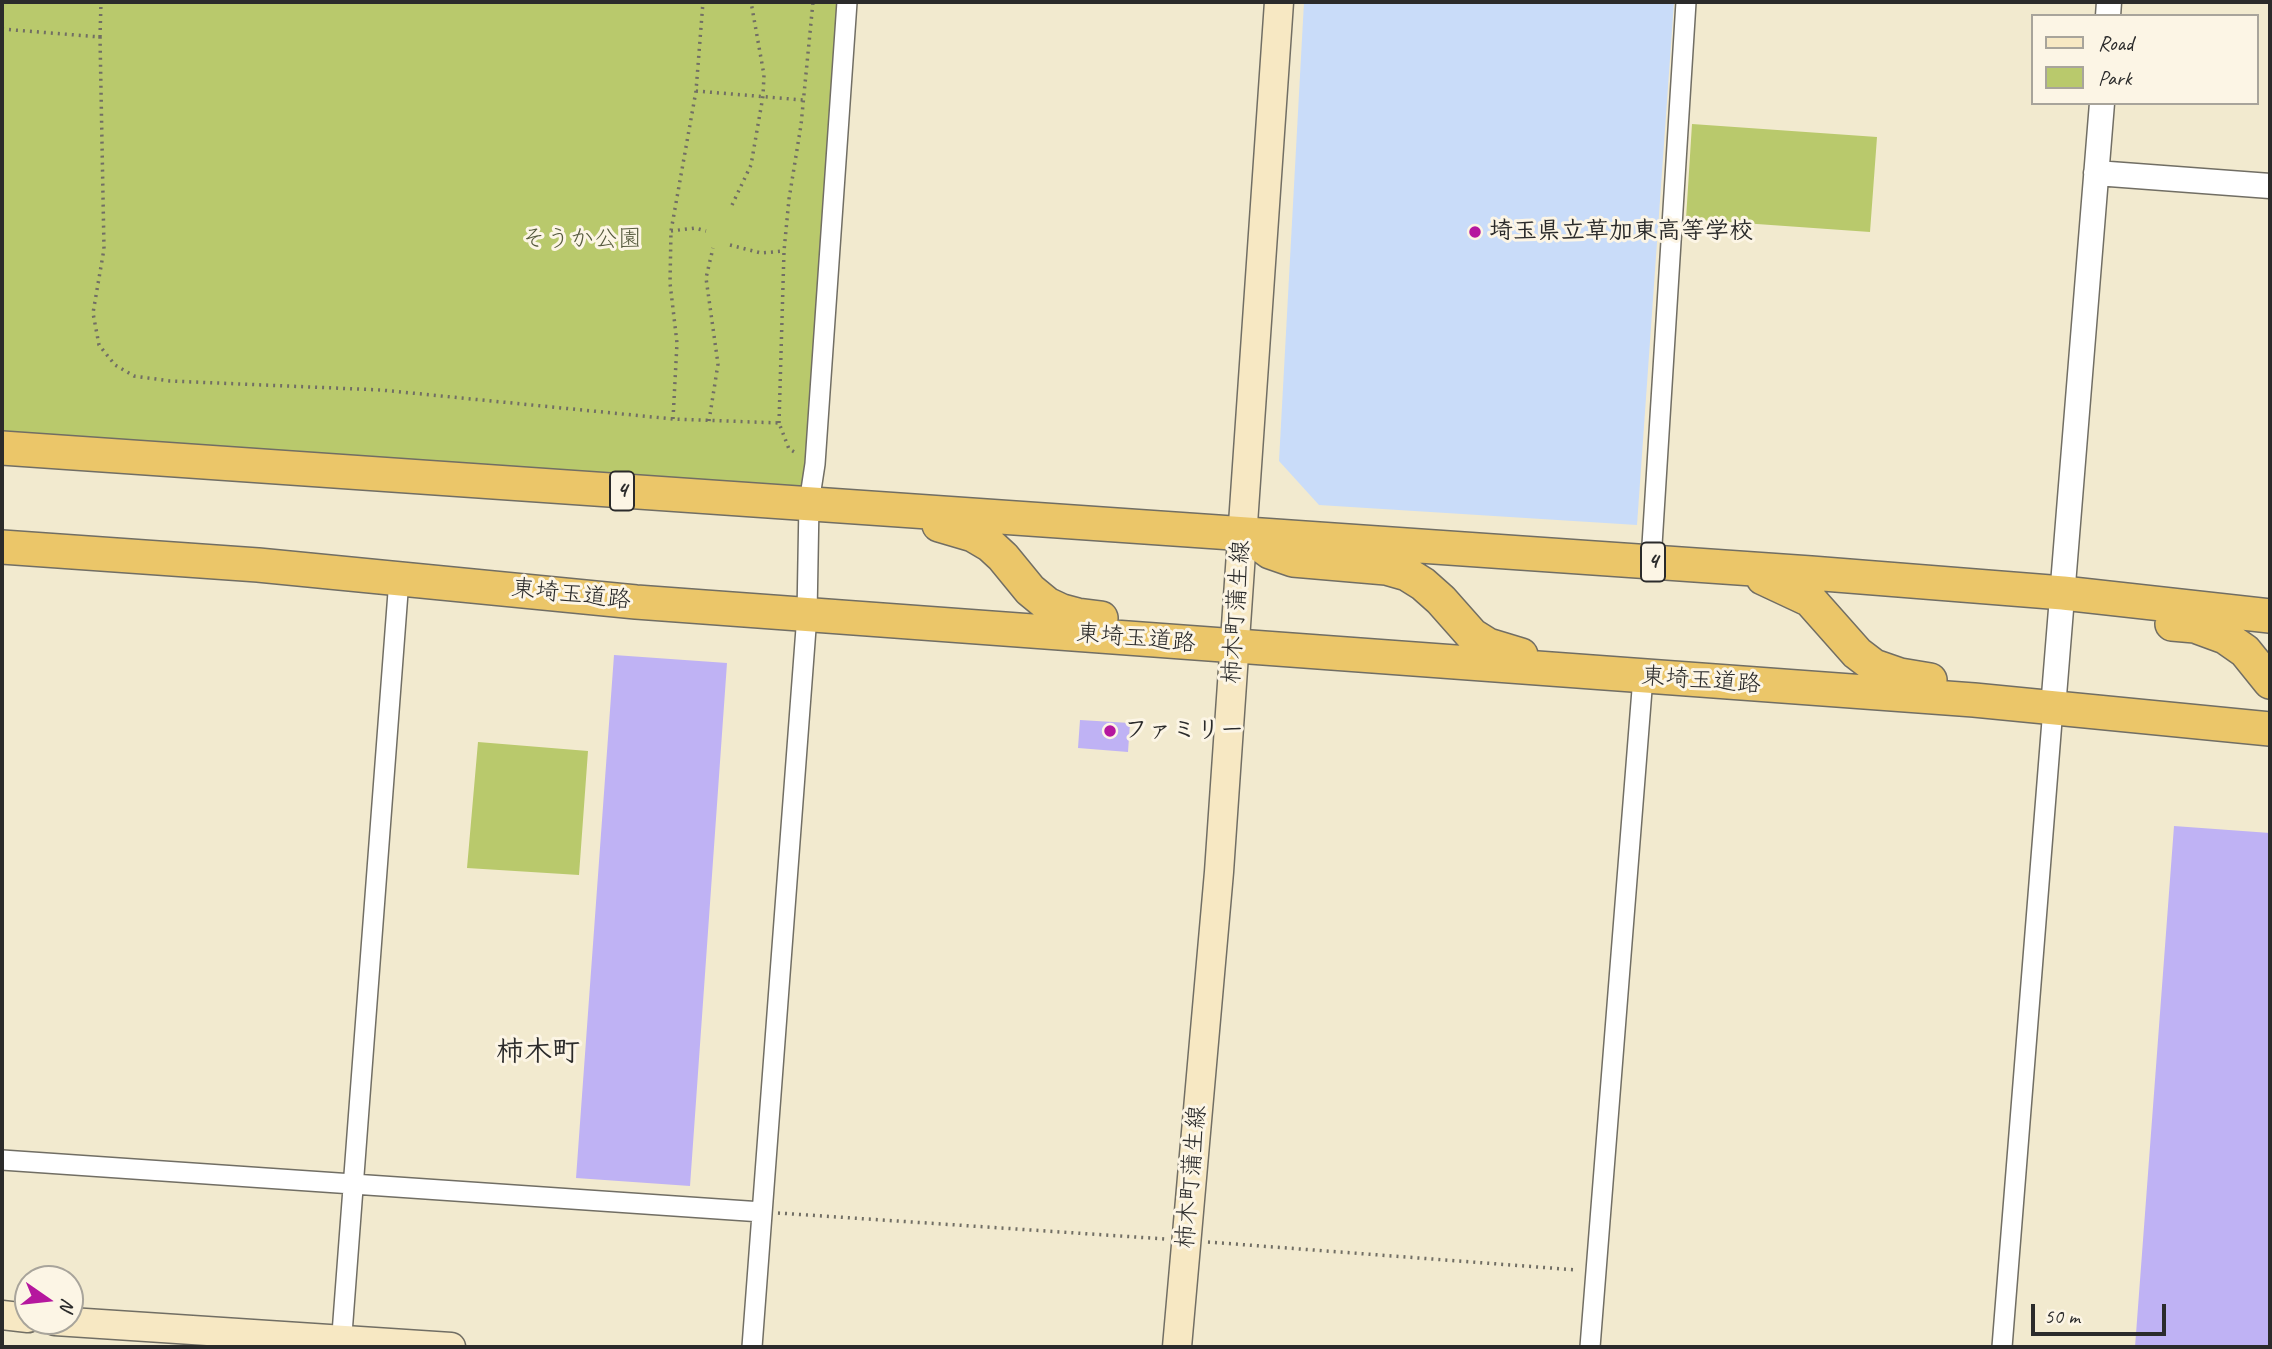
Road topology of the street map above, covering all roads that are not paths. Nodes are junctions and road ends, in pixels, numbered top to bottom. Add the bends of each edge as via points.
1 (847, 2) edge
2 (1279, 2) edge
3 (1686, 2) edge
4 (2102, 105) edge
5 (2096, 173) junction
6 (2270, 186) edge
7 (2, 448) edge
8 (809, 503) junction
9 (893, 510) junction
10 (1243, 532) junction
11 (2, 547) edge
12 (1651, 561) junction
13 (1729, 569) junction
14 (399, 579) junction
15 (2063, 593) junction
16 (807, 615) junction
17 (2270, 616) edge
18 (1235, 647) junction
19 (1578, 670) junction
20 (1643, 677) junction
21 (2270, 682) edge
22 (2053, 708) junction
23 (2270, 729) edge
24 (2, 1160) edge
25 (354, 1184) junction
26 (762, 1212) junction
27 (84, 1323) edge
28 (342, 1343) edge
29 (451, 1347) edge
30 (752, 1347) edge
31 (1177, 1347) edge
32 (1590, 1347) edge
33 (2002, 1347) edge

1 - 8 street
2 - 10 main road, 柿木町蒲生線
3 - 12 street
4 - 5 street
5 - 6 street
5 - 15 street
7 - 8 highway, 4
8 - 9 highway, 4
8 - 16 street
9 - 10 highway, 4
9 - 18 highway, 4 via 982,540 1030,590 1062,611 1182,625 1207,631
10 - 12 highway, 4
10 - 18 main road, 柿木町蒲生線
10 - 19 highway, 4 via 1270,552 1293,560 1386,568 1407,575 1423,584 1472,635 1488,645
11 - 14 highway, 東埼玉道路 / 4
12 - 13 highway, 4
13 - 15 highway, 4
13 - 22 highway, 4 via 1763,578 1810,600 1874,666 1925,680 1997,685
14 - 16 highway, 東埼玉道路 / 4
14 - 25 street
15 - 17 highway, 4
15 - 21 highway, 4 via 2112,617 2195,626 2225,637 2245,651
15 - 22 street
16 - 18 highway, 東埼玉道路 / 4
16 - 26 street
18 - 19 highway, 東埼玉道路 / 4
18 - 31 main road, 柿木町蒲生線
19 - 20 highway, 東埼玉道路 / 4
20 - 22 highway, 東埼玉道路 / 4
20 - 32 street
22 - 23 highway, 東埼玉道路 / 4
22 - 33 street
24 - 25 street
25 - 26 street
25 - 28 street
26 - 30 street
27 - 28 main road
28 - 29 main road

